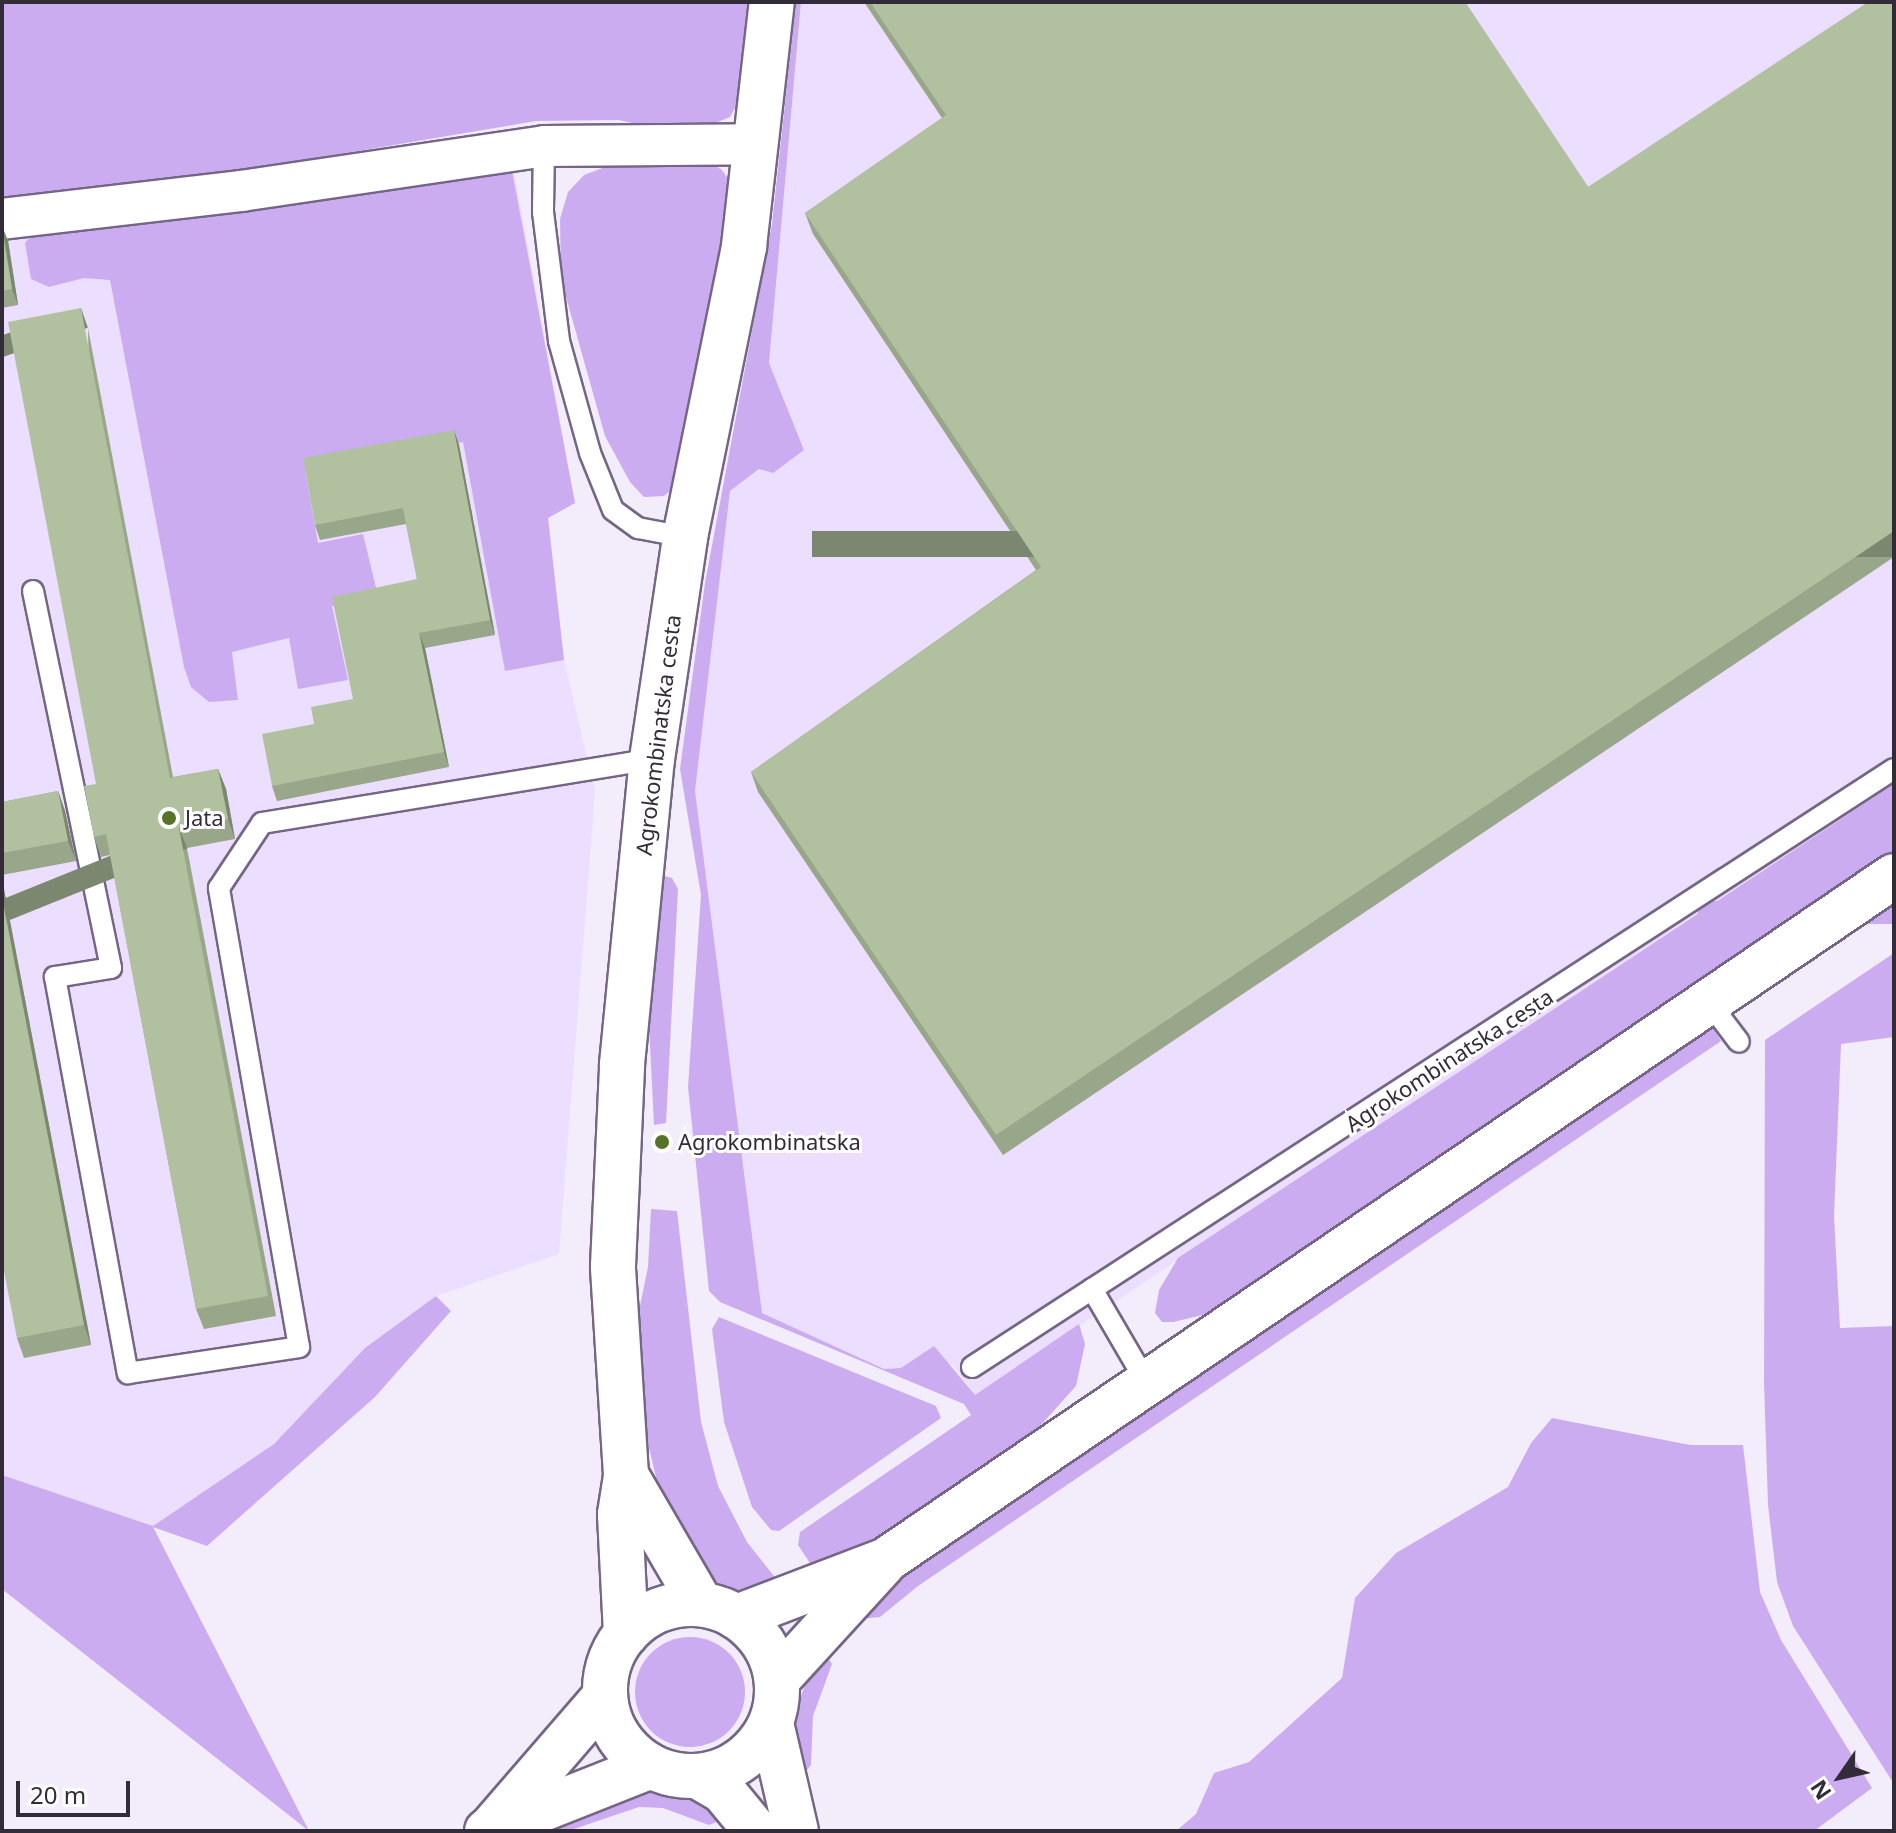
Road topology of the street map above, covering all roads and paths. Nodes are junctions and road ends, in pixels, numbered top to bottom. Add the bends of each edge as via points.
1 (772, 2) edge
2 (757, 144) junction
3 (544, 146) junction
4 (2, 219) edge
5 (685, 537) junction
6 (33, 591) dead end
7 (652, 759) junction
8 (1894, 769) edge
9 (1894, 876) edge
10 (1708, 1001) junction
11 (1739, 1042) dead end
12 (1092, 1289) junction
13 (972, 1367) dead end
14 (1147, 1383) junction
15 (626, 1475) junction
16 (886, 1560) junction
17 (719, 1611) junction
18 (626, 1634) junction
19 (777, 1680) junction
20 (605, 1696) junction
21 (771, 1723) junction
22 (651, 1766) junction
23 (697, 1776) junction
24 (489, 1830) edge
25 (756, 1831) edge
26 (796, 1831) edge

1 - 2 street, Agrokombinatska cesta
2 - 3 street
2 - 5 street, Agrokombinatska cesta via 744,246
3 - 4 street via 241,191
3 - 5 lane via 543,212 559,341 590,453 613,510 638,528
5 - 7 street, Agrokombinatska cesta
6 - 7 lane via 111,968 55,977 128,1373 299,1347 219,888 262,823
7 - 15 street, Agrokombinatska cesta via 616,1143 614,1325
8 - 12 lane, Agrokombinatska cesta
9 - 10 street
10 - 11 lane
10 - 14 street
12 - 13 lane, Agrokombinatska cesta
12 - 14 lane
14 - 16 street
15 - 17 street, Agrokombinatska cesta
15 - 18 street, Agrokombinatska cesta via 620,1514
16 - 17 street
16 - 19 street
17 - 18 street via 667,1607
17 - 19 street via 764,1644
18 - 20 street via 610,1663
19 - 21 street
20 - 22 street via 619,1737
20 - 24 street
21 - 23 street via 741,1760
21 - 26 street
22 - 23 street
22 - 24 street
23 - 25 street via 723,1791

